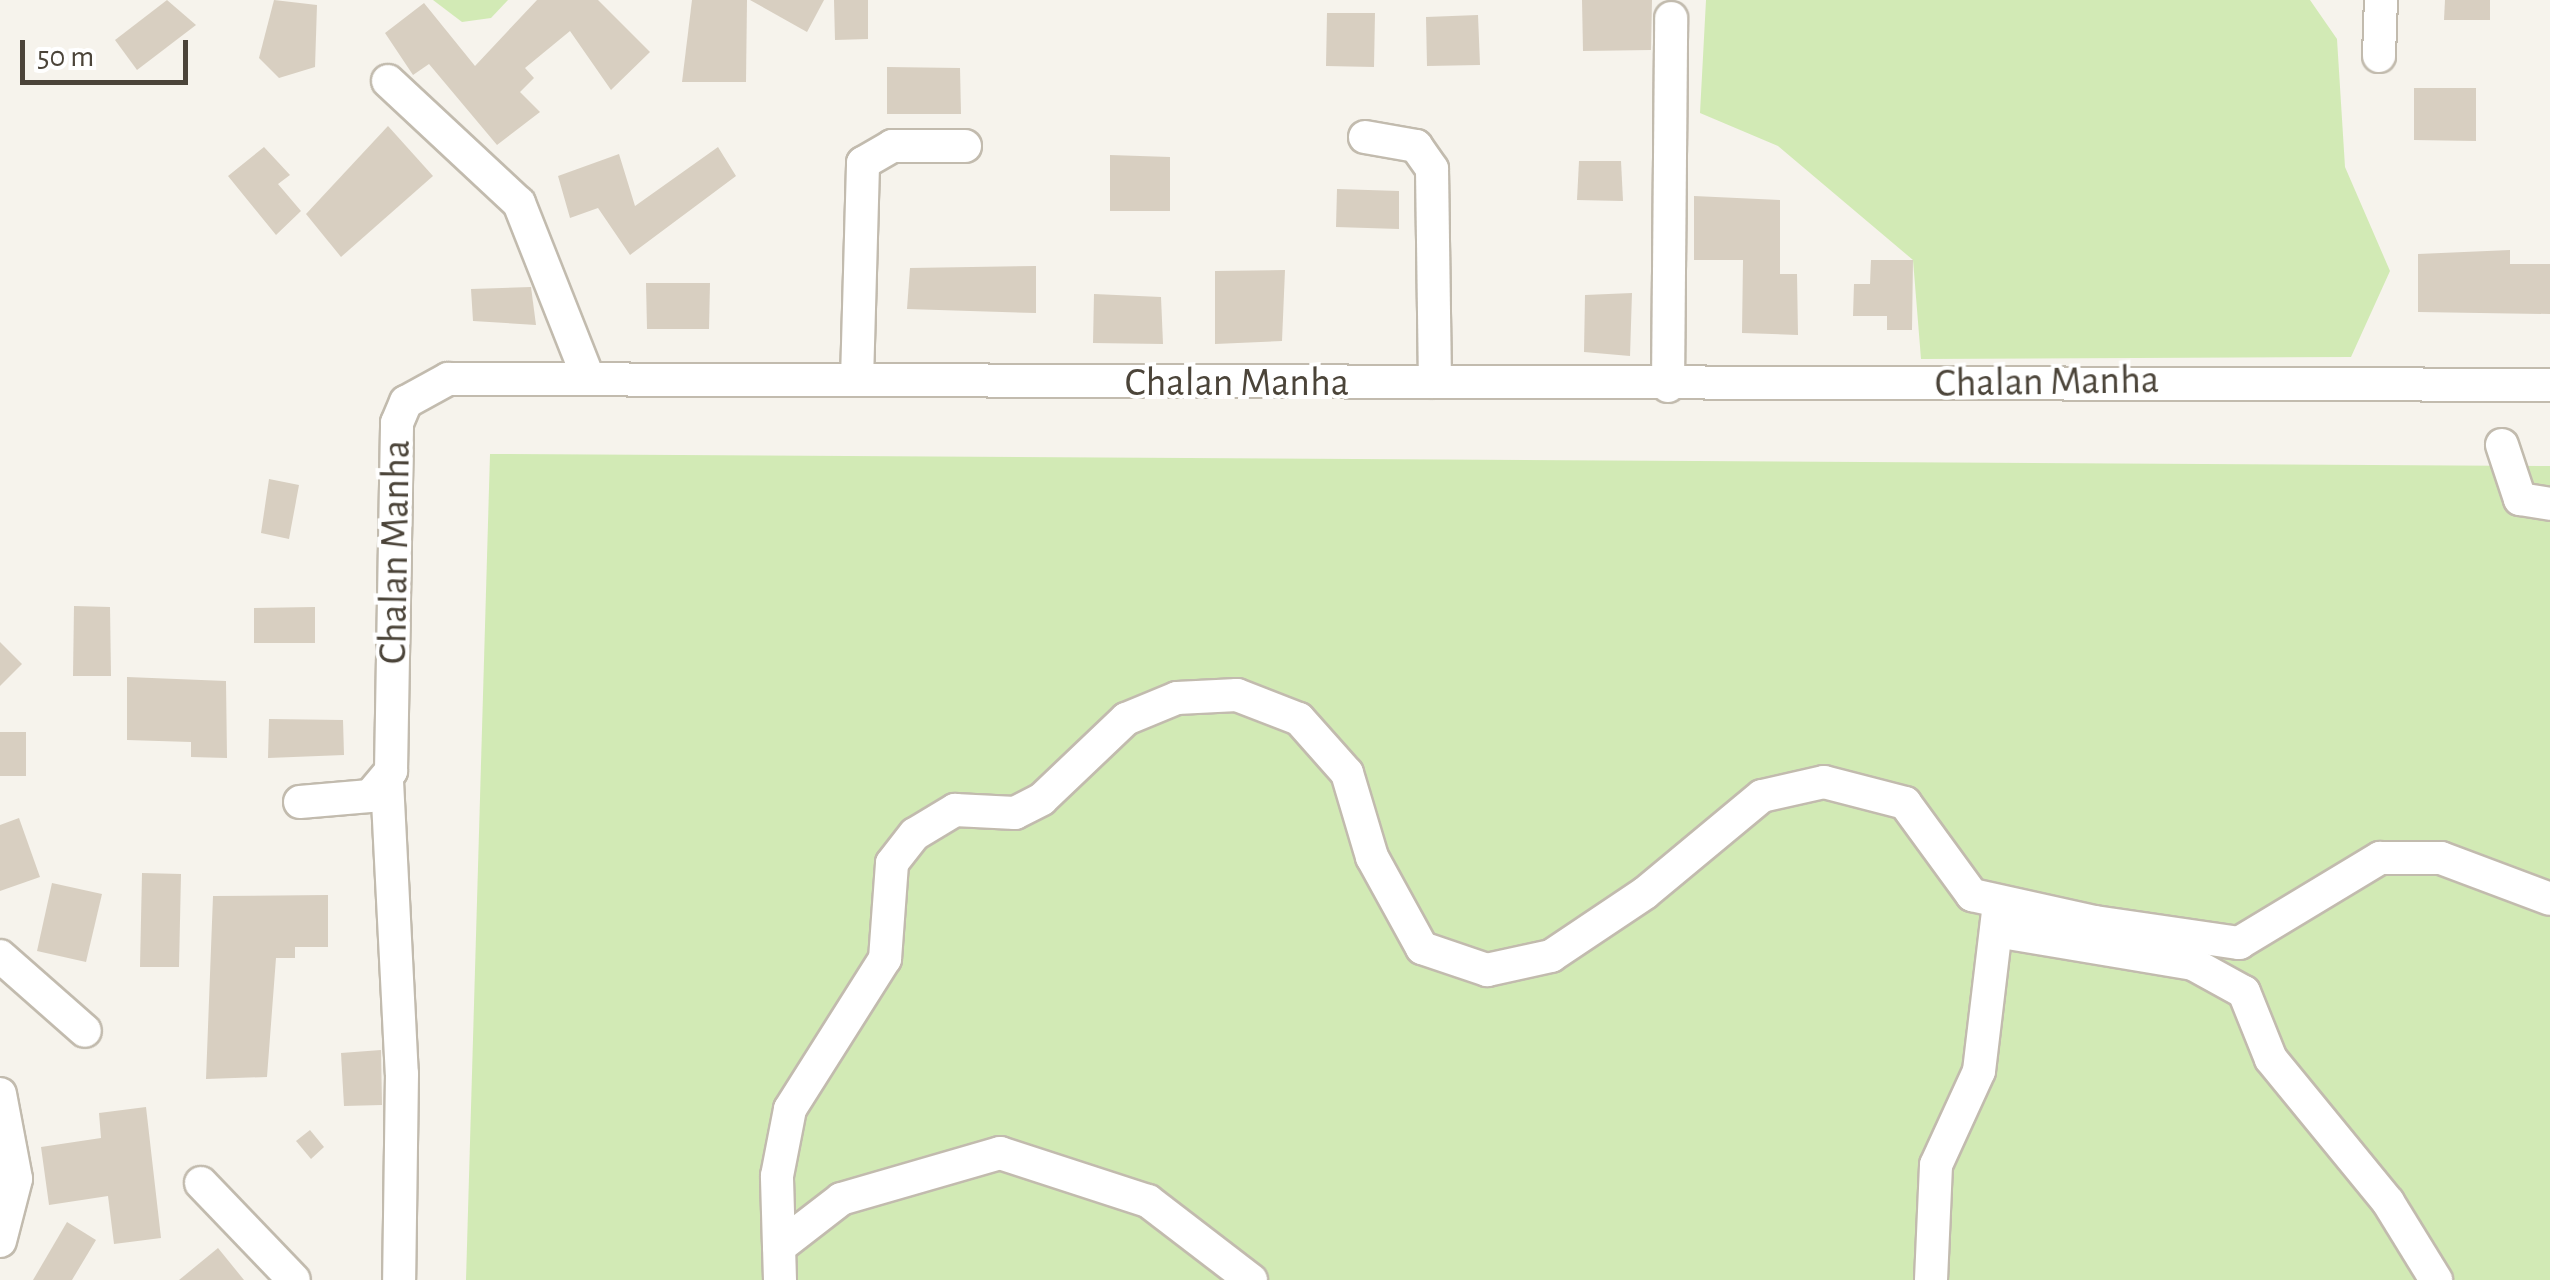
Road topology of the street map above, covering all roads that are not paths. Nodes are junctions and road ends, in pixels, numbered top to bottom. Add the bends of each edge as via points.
1 (2381, 0) edge
2 (1671, 18) dead end
3 (2380, 56) dead end
4 (388, 80) dead end
5 (1365, 137) dead end
6 (964, 146) dead end
7 (588, 375) junction
8 (857, 380) junction
9 (1435, 382) junction
10 (2550, 385) edge
11 (1668, 386) junction
12 (2502, 445) dead end
13 (2550, 504) edge
14 (387, 781) junction
15 (300, 802) dead end
16 (2550, 899) edge
17 (1997, 916) junction
18 (0, 956) edge
19 (85, 1031) dead end
20 (0, 1094) edge
21 (201, 1183) dead end
22 (0, 1241) edge
23 (779, 1247) junction
24 (294, 1280) edge
25 (399, 1280) edge
26 (780, 1280) edge
27 (1251, 1280) edge
28 (1932, 1280) edge
29 (2436, 1280) edge

1 - 3 street
2 - 11 street
4 - 7 street via 519,204
5 - 9 street via 1416,146 1432,168
6 - 8 street via 892,146 862,163
7 - 8 street, Chalan Manha
7 - 14 street, Chalan Manha via 448,379 400,412
8 - 9 street, Chalan Manha
9 - 11 street, Chalan Manha
10 - 11 street, Chalan Manha
12 - 13 street via 2520,500
14 - 15 street via 370,796
14 - 25 street via 402,1091
16 - 17 street via 2441,858 2380,858 2239,943
17 - 23 street via 1972,896 1905,803 1824,782 1762,796 1646,893 1551,956 1487,970 1422,948 1372,856 1347,773 1299,719 1238,695 1176,698 1126,719 1042,799 1015,812 955,810 915,834 892,863 885,958 790,1109 777,1176
17 - 28 street via 1979,1071 1936,1165
17 - 29 street via 2194,964 2244,992 2271,1058 2388,1202
18 - 19 street
20 - 22 street via 16,1179
21 - 24 street
23 - 26 street
23 - 27 street via 841,1199 1000,1153 1148,1201

